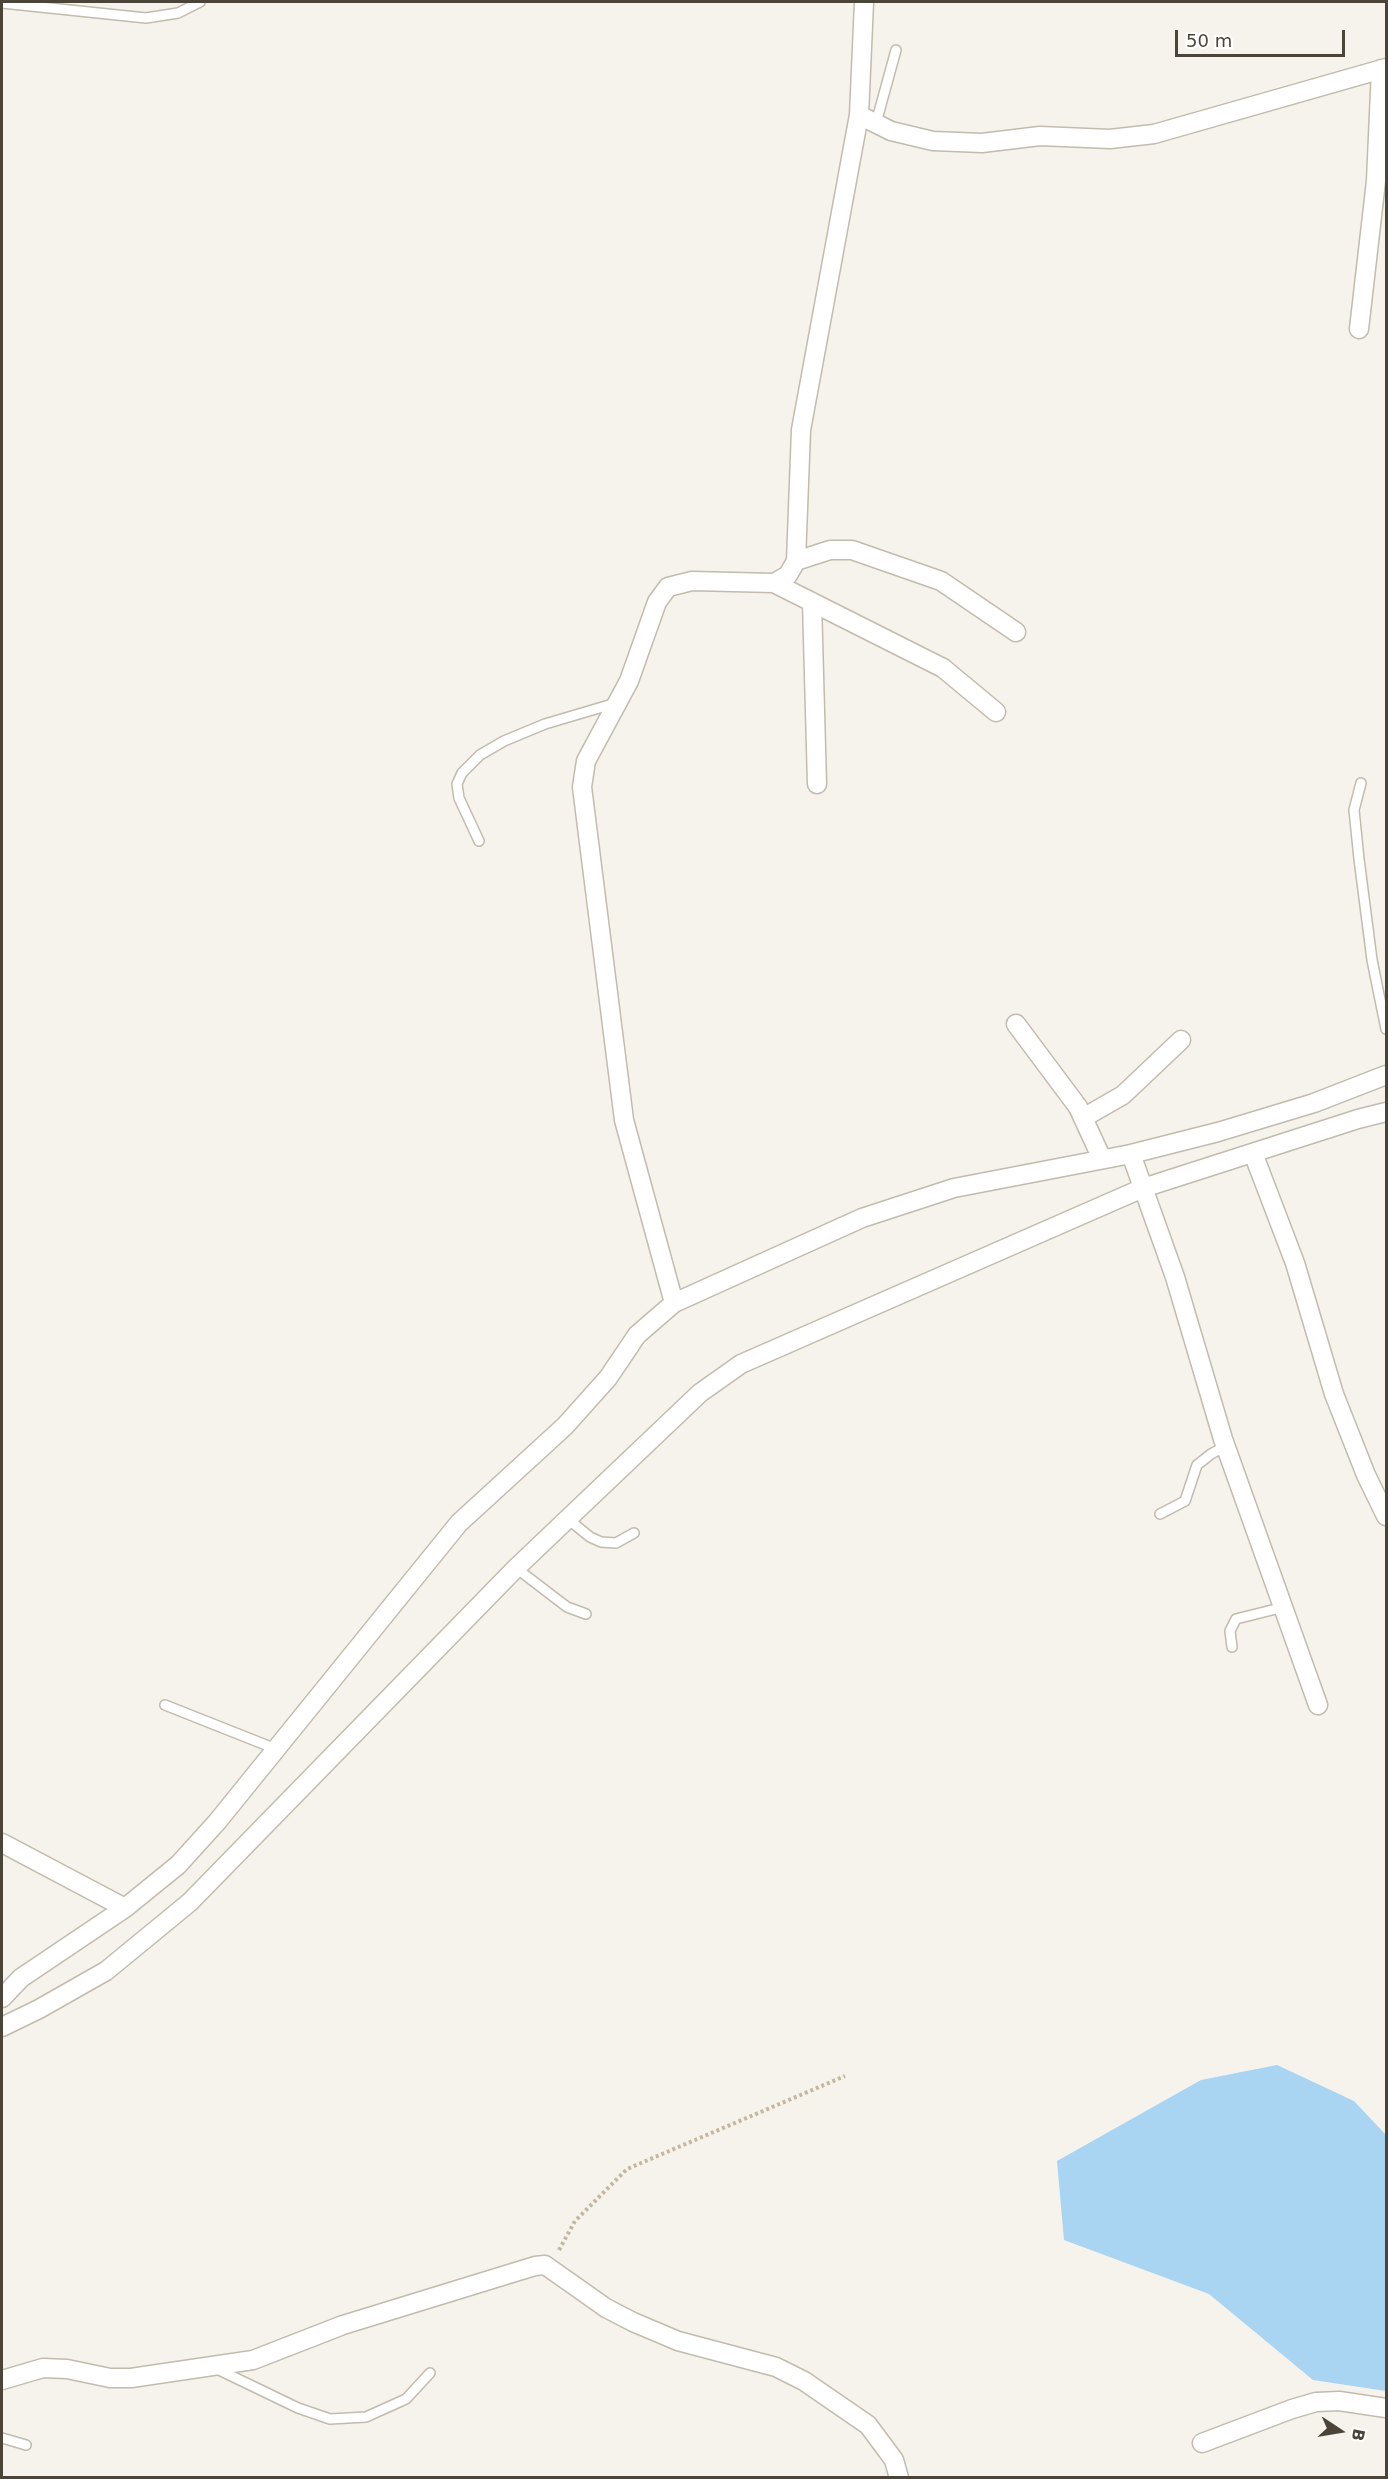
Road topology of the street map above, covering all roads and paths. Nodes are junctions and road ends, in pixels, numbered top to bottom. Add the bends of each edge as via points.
1 (200, 2) edge
2 (864, 2) edge
3 (2, 3) edge
4 (896, 50) dead end
5 (1384, 75) edge
6 (859, 115) junction
7 (876, 123) junction
8 (1359, 329) dead end
9 (796, 561) junction
10 (774, 583) junction
11 (812, 602) junction
12 (1016, 632) dead end
13 (618, 702) junction
14 (996, 712) dead end
15 (1361, 783) dead end
16 (817, 784) dead end
17 (479, 841) dead end
18 (1016, 1024) dead end
19 (1386, 1029) edge
20 (1181, 1040) dead end
21 (1386, 1075) edge
22 (1386, 1112) edge
23 (1083, 1118) junction
24 (1252, 1153) junction
25 (1102, 1160) junction
26 (1137, 1172) junction
27 (675, 1303) junction
28 (1226, 1446) junction
29 (1160, 1514) dead end
30 (1386, 1516) edge
31 (568, 1519) junction
32 (634, 1533) dead end
33 (516, 1568) junction
34 (1284, 1607) junction
35 (586, 1614) dead end
36 (1232, 1647) dead end
37 (165, 1705) dead end
38 (1318, 1705) dead end
39 (276, 1749) junction
40 (2, 1843) edge
41 (125, 1908) junction
42 (2, 1996) edge
43 (2, 2027) edge
44 (845, 2076) dead end
45 (551, 2268) junction
46 (213, 2367) junction
47 (430, 2373) dead end
48 (2, 2380) edge
49 (1386, 2408) edge
50 (2, 2438) edge
51 (1202, 2443) dead end
52 (26, 2445) dead end
53 (899, 2478) edge

1 - 3 lane via 178,14 146,18
2 - 6 street
4 - 7 lane
5 - 7 street via 1154,134 1110,139 1040,136 982,143 933,141 891,131
5 - 8 street
6 - 7 street
6 - 9 street via 801,430
9 - 10 street via 788,575
9 - 12 street via 830,550 852,550 941,581
10 - 11 street
10 - 13 street via 692,581 668,588 657,602
11 - 14 street via 944,668
11 - 16 street
13 - 17 lane via 504,741 467,767 457,784 459,798
13 - 27 street via 586,760 582,787 624,1120
15 - 19 lane via 1354,810 1372,960
18 - 23 street
20 - 23 street via 1123,1095
21 - 26 street via 1314,1103 1218,1132
22 - 24 street
23 - 25 street
24 - 26 street
24 - 30 street via 1295,1263 1334,1394
25 - 26 street
25 - 27 street via 954,1188 862,1218
26 - 28 street via 1175,1277
26 - 31 street via 741,1364 700,1393
27 - 39 street via 637,1335 608,1378 565,1426 459,1523
28 - 29 lane via 1197,1466 1185,1501
28 - 34 street
31 - 32 lane via 601,1542 616,1543
31 - 33 street
33 - 35 lane via 567,1607
33 - 43 street via 190,1902 106,1971
34 - 36 lane via 1236,1619 1230,1631
34 - 38 street
37 - 39 lane
39 - 41 street via 178,1865
40 - 41 street
41 - 42 street via 21,1978
44 - 45 path via 627,2169 575,2221
45 - 46 street via 535,2266 343,2325 253,2360
45 - 53 street via 606,2308 633,2322 678,2341 776,2367 804,2381 868,2426 894,2460
46 - 47 lane via 330,2419 366,2417 406,2398
46 - 48 street via 131,2378 43,2368
49 - 51 street via 1316,2402
50 - 52 lane

